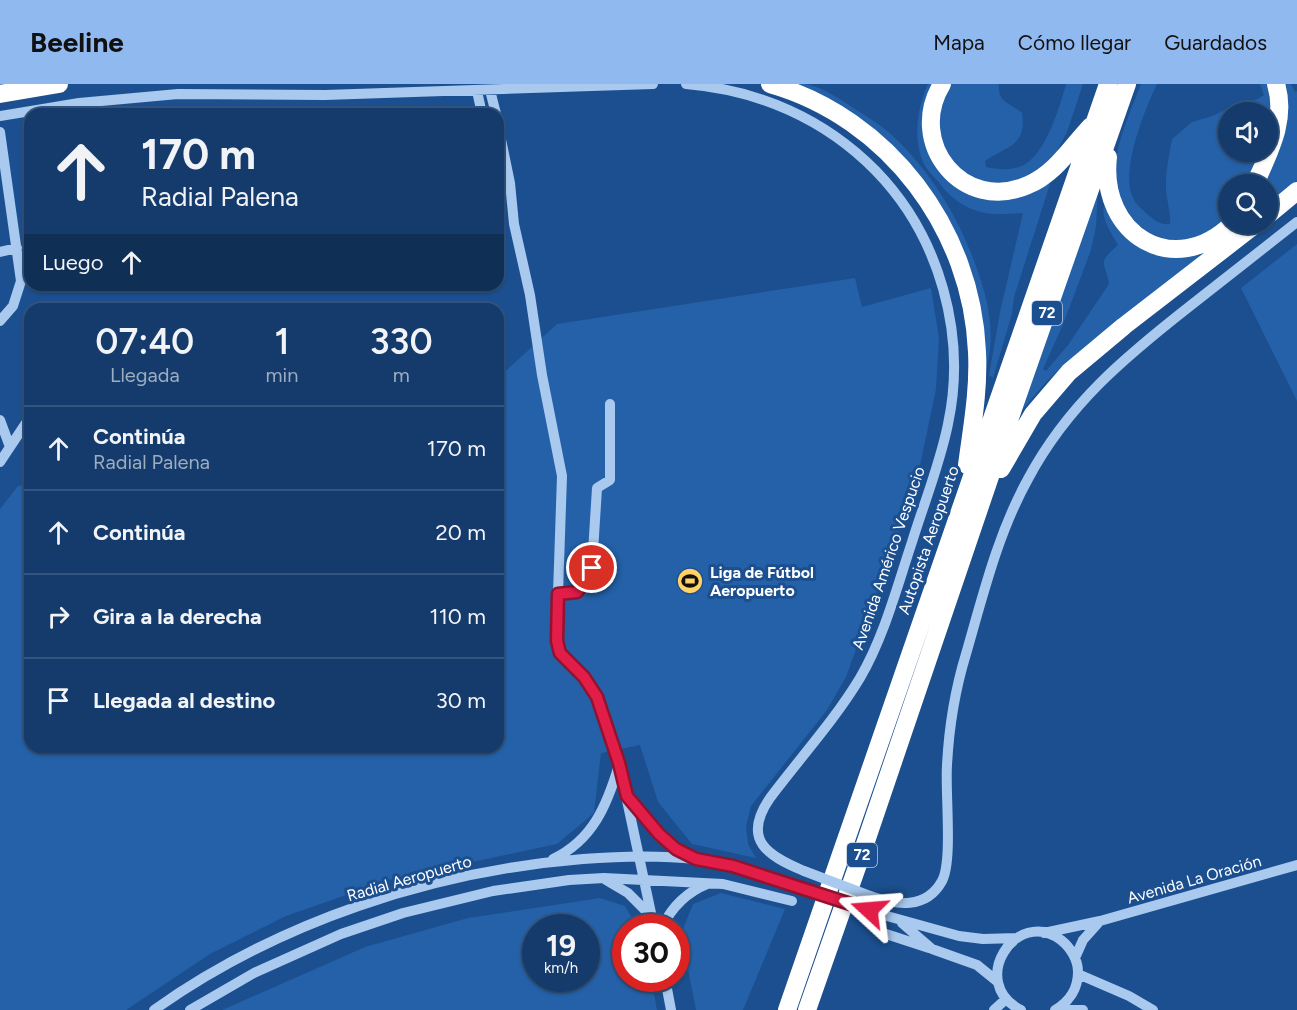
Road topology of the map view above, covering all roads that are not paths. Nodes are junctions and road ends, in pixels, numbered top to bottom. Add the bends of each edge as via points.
1 (59, 84) edge
2 (653, 84) edge
3 (686, 84) edge
4 (770, 84) edge
5 (942, 84) edge
6 (1108, 84) edge
7 (1127, 84) edge
8 (1276, 84) edge
9 (490, 90) junction
10 (477, 91) junction
11 (0, 94) edge
12 (49, 108) edge
13 (481, 108) edge
14 (494, 108) edge
15 (24, 112) edge
16 (0, 116) edge
17 (1115, 119) junction
18 (1096, 120) junction
19 (0, 132) edge
20 (504, 173) edge
21 (1259, 174) edge
22 (1297, 191) edge
23 (1278, 206) edge
24 (1297, 222) edge
25 (1218, 234) edge
26 (1243, 234) edge
27 (17, 248) junction
28 (0, 252) edge
29 (0, 321) edge
30 (610, 404) dead end
31 (0, 420) edge
32 (24, 426) edge
33 (10, 447) junction
34 (0, 462) edge
35 (972, 503) junction
36 (558, 594) junction
37 (619, 763) junction
38 (627, 796) junction
39 (639, 855) junction
40 (696, 859) junction
41 (547, 862) junction
42 (1297, 865) edge
43 (604, 878) junction
44 (644, 880) junction
45 (710, 882) junction
46 (792, 901) dead end
47 (646, 914) edge
48 (651, 914) edge
49 (671, 914) edge
50 (888, 916) junction
51 (1100, 921) junction
52 (883, 933) dead end
53 (1044, 933) junction
54 (1017, 938) junction
55 (932, 949) junction
56 (1075, 958) junction
57 (1078, 974) junction
58 (998, 982) junction
59 (668, 992) edge
60 (1006, 999) junction
61 (154, 1010) edge
62 (190, 1010) edge
63 (671, 1010) edge
64 (787, 1010) edge
65 (807, 1010) edge
66 (994, 1010) edge
67 (1021, 1010) edge
68 (1055, 1010) edge
69 (1083, 1010) edge
70 (1153, 1010) edge

1 - 11 highway
2 - 9 street
3 - 24 street, Avenida Américo Vespucio, bridge via 734,90 782,106 818,124 853,150 884,179 915,223 938,272 949,312 954,361 948,423 888,612 845,702 770,798 760,814 758,829 766,850 777,860 896,904 914,903 932,894 944,877 948,857 947,765 958,682 1010,517 1045,449 1080,403 1113,369
4 - 35 highway via 833,111 881,147 921,190 950,238 969,294 977,350
5 - 18 highway via 931,118 934,146 949,171 981,190 1010,191 1036,181 1061,161
6 - 18 highway, Autopista Aeropuerto / 72
7 - 17 highway, Autopista Aeropuerto / 72
8 - 21 highway via 1280,100 1278,122
9 - 10 street
9 - 14 street
10 - 12 street via 197,93
10 - 13 street
15 - 16 street
17 - 25 highway via 1107,164 1108,188 1116,212 1131,231 1154,244 1183,248
17 - 35 highway, Autopista Aeropuerto / 72
18 - 35 highway, Autopista Aeropuerto / 72
19 - 27 street
20 - 36 street via 562,476
22 - 23 highway
26 - 35 highway via 1085,357 1056,385
27 - 28 street
27 - 29 street via 20,290
30 - 36 street via 610,480 597,488 592,568 577,592
31 - 33 street
32 - 33 street
33 - 34 street
35 - 64 highway, Autopista Aeropuerto / 72
35 - 65 highway, Autopista Aeropuerto / 72 via 863,850
36 - 37 street via 560,653 597,697
37 - 38 street
37 - 41 street via 609,799 597,821 572,848
38 - 39 street
38 - 40 street, Radial Aeropuerto via 663,838
39 - 40 street, Radial Aeropuerto
39 - 41 street, Radial Aeropuerto
39 - 44 street
40 - 50 street, Radial Aeropuerto, bridge via 798,886
41 - 61 street, Radial Aeropuerto via 420,888 331,917 238,959
42 - 51 street, Avenida La Oración
43 - 44 street, Radial Aeropuerto
43 - 47 street via 628,893
43 - 62 street, Radial Aeropuerto via 493,891 372,923 283,958
44 - 45 street, Radial Aeropuerto
44 - 48 street
45 - 46 street, Radial Aeropuerto
45 - 49 street via 679,902
50 - 54 street, Radial Aeropuerto via 959,936
50 - 55 street, Radial Aeropuerto via 910,928
51 - 53 street, Avenida La Oración
51 - 56 street via 1083,940
52 - 55 street, Radial Aeropuerto
53 - 54 street, Radial Aeropuerto
53 - 56 street via 1064,943
54 - 58 street via 999,960
55 - 58 street, Radial Aeropuerto via 976,965
56 - 57 street
57 - 68 street via 1072,995
57 - 70 street
58 - 60 street
59 - 63 street
60 - 66 street
60 - 67 street
68 - 69 street

